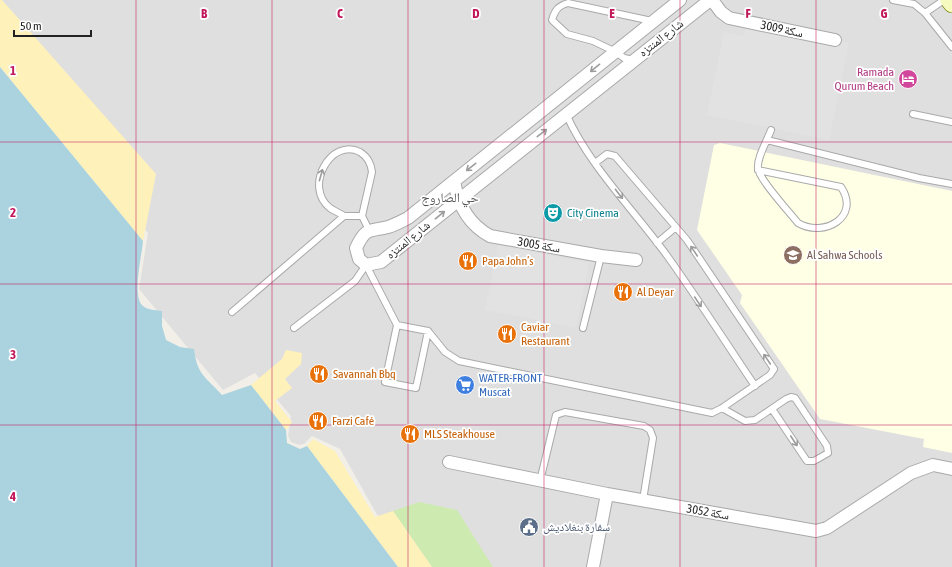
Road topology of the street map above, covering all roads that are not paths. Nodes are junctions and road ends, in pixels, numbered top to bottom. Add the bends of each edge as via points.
1 (680, 0) edge
2 (711, 0) edge
3 (893, 0) edge
4 (944, 0) edge
5 (949, 0) edge
6 (952, 4) edge
7 (925, 13) junction
8 (654, 21) junction
9 (835, 40) dead end
10 (952, 47) edge
11 (616, 52) junction
12 (634, 60) junction
13 (566, 114) junction
14 (913, 114) dead end
15 (952, 122) edge
16 (771, 130) dead end
17 (767, 140) junction
18 (488, 154) junction
19 (594, 163) junction
20 (499, 167) junction
21 (758, 170) junction
22 (454, 181) junction
23 (952, 184) edge
24 (458, 200) junction
25 (344, 216) junction
26 (362, 216) junction
27 (676, 228) junction
28 (369, 230) junction
29 (657, 243) junction
30 (601, 256) junction
31 (636, 260) dead end
32 (366, 264) junction
33 (232, 312) dead end
34 (396, 325) junction
35 (294, 328) dead end
36 (583, 328) dead end
37 (428, 331) junction
38 (754, 386) junction
39 (722, 408) junction
40 (772, 408) junction
41 (449, 462) dead end
42 (952, 469) edge
43 (540, 480) junction
44 (607, 494) junction
45 (642, 500) junction
46 (593, 567) edge

1 - 8 street, شارع المنتزه
2 - 9 street, سكة 3009 via 729,18
2 - 12 street, شارع المنتزه
3 - 7 lane via 914,4
4 - 7 lane
5 - 6 main road
7 - 10 lane
8 - 11 street, شارع المنتزه
8 - 11 lane via 568,3 560,5 555,11 552,20 566,34 593,41
11 - 12 lane via 624,58
11 -> 18 street, شارع المنتزه
12 - 13 street, شارع المنتزه
13 - 19 lane
20 -> 13 street, شارع المنتزه
14 - 15 lane
16 - 17 lane
17 - 21 lane
17 - 23 lane
18 - 20 street
18 -> 22 street, شارع المنتزه
19 - 27 lane via 607,154 615,156
19 -> 29 lane
20 - 24 street, شارع المنتزه
21 - 21 lane via 798,223 806,228 824,228 842,218 847,202 846,194 841,187
22 - 24 street
22 - 28 street, شارع المنتزه via 408,218 389,227
24 - 30 street, سكة 3005 via 472,222 480,231 490,236
32 -> 24 street, شارع المنتزه via 381,262
25 - 26 lane
25 -> 26 lane via 330,208 318,187 325,164 336,153 347,150 355,150 369,160 371,165 372,172
25 - 33 lane
26 - 28 lane
27 - 29 lane
38 -> 27 lane via 770,375 774,368
28 - 32 street via 360,239 356,248 359,259
29 -> 38 lane
30 - 31 street, سكة 3005
30 - 36 lane
32 - 34 lane
32 - 35 lane via 355,280
34 - 37 lane
34 - 37 lane via 385,382 416,388
37 - 39 lane via 445,352 459,361 712,413
38 - 39 lane
39 - 40 lane via 745,421 755,420
40 -> 40 lane via 807,462 828,453 827,446 795,398 786,399
41 - 43 street, سكة 3052
42 - 45 street, سكة 3052 via 933,465 911,473 827,528 816,531
43 - 44 street, سكة 3052
43 - 45 lane via 556,415 565,412 644,426 650,430 653,438
44 - 45 street, سكة 3052
44 - 46 street

